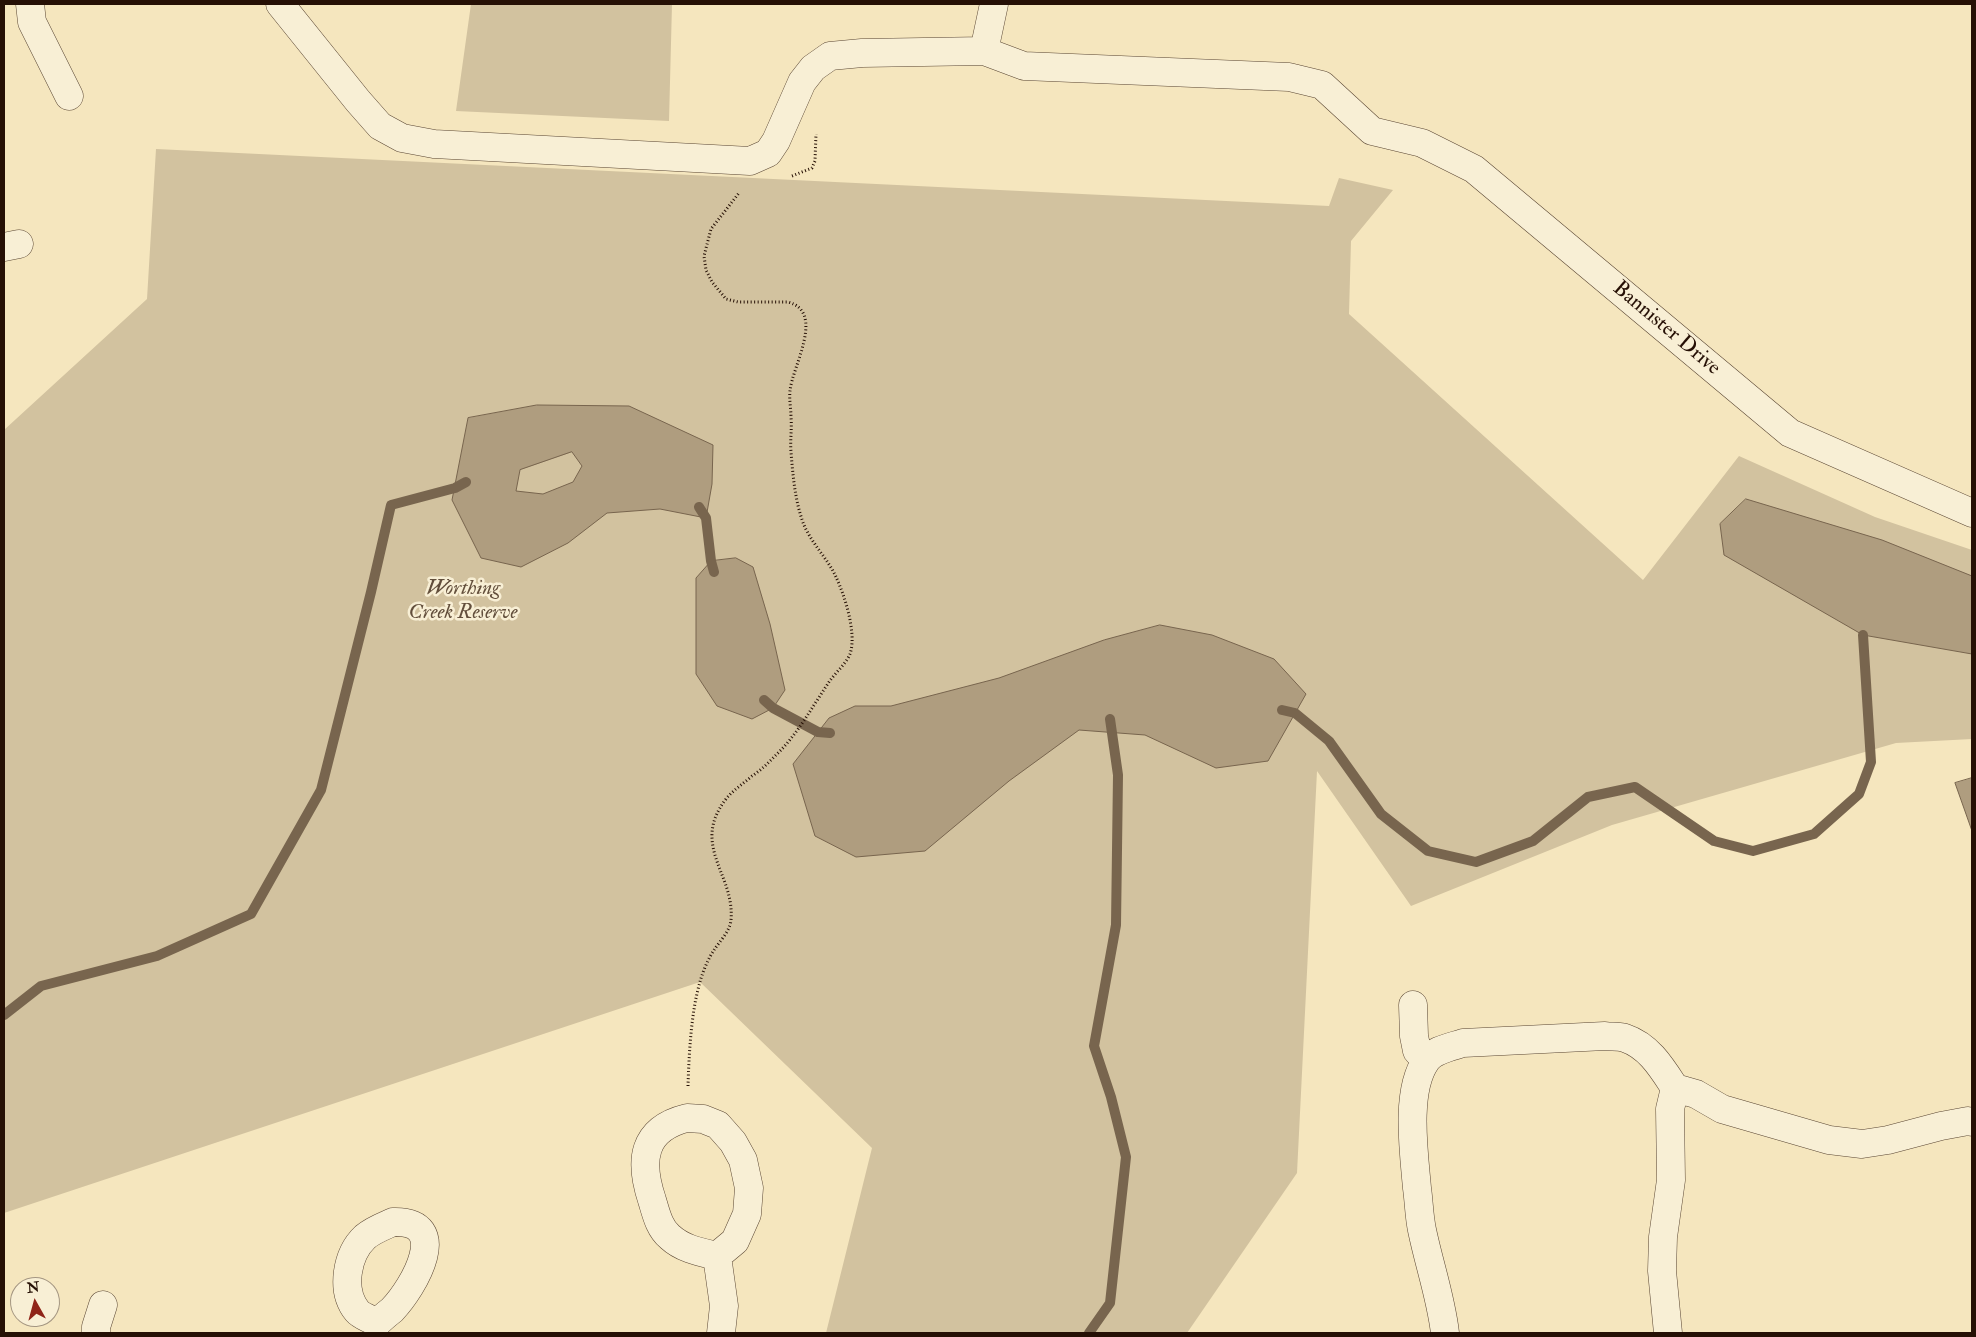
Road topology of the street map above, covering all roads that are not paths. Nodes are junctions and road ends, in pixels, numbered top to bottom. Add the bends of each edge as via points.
1 (30, 4) edge
2 (280, 4) edge
3 (994, 4) edge
4 (984, 51) junction
5 (69, 96) dead end
6 (1972, 513) edge
7 (1413, 1005) dead end
8 (1426, 1059) junction
9 (1675, 1088) junction
10 (1972, 1122) edge
11 (717, 1256) junction
12 (103, 1305) dead end
13 (96, 1333) edge
14 (721, 1333) edge
15 (1445, 1333) edge
16 (1668, 1333) edge

1 - 5 street via 32,22
2 - 4 street via 380,126 402,138 434,144 750,161 768,153 802,82 813,68 830,56
3 - 4 street
4 - 6 street, Bannister Drive via 1024,66 1289,77 1322,85 1372,130 1422,143 1474,168 1790,433
7 - 8 street via 1417,1050
8 - 9 street via 1440,1050 1463,1043 1605,1036 1624,1038 1641,1046 1658,1063
8 - 15 street via 1418,1076 1413,1106 1413,1146 1421,1228
9 - 10 street via 1696,1094 1722,1109 1829,1140 1862,1144
9 - 16 street via 1670,1109 1671,1180 1662,1271
11 - 11 street via 734,1241 746,1214 749,1188 743,1160 718,1124 687,1118 672,1122 659,1130 648,1144 644,1161 658,1222 670,1237 689,1249
11 - 14 street via 724,1306
12 - 13 street

